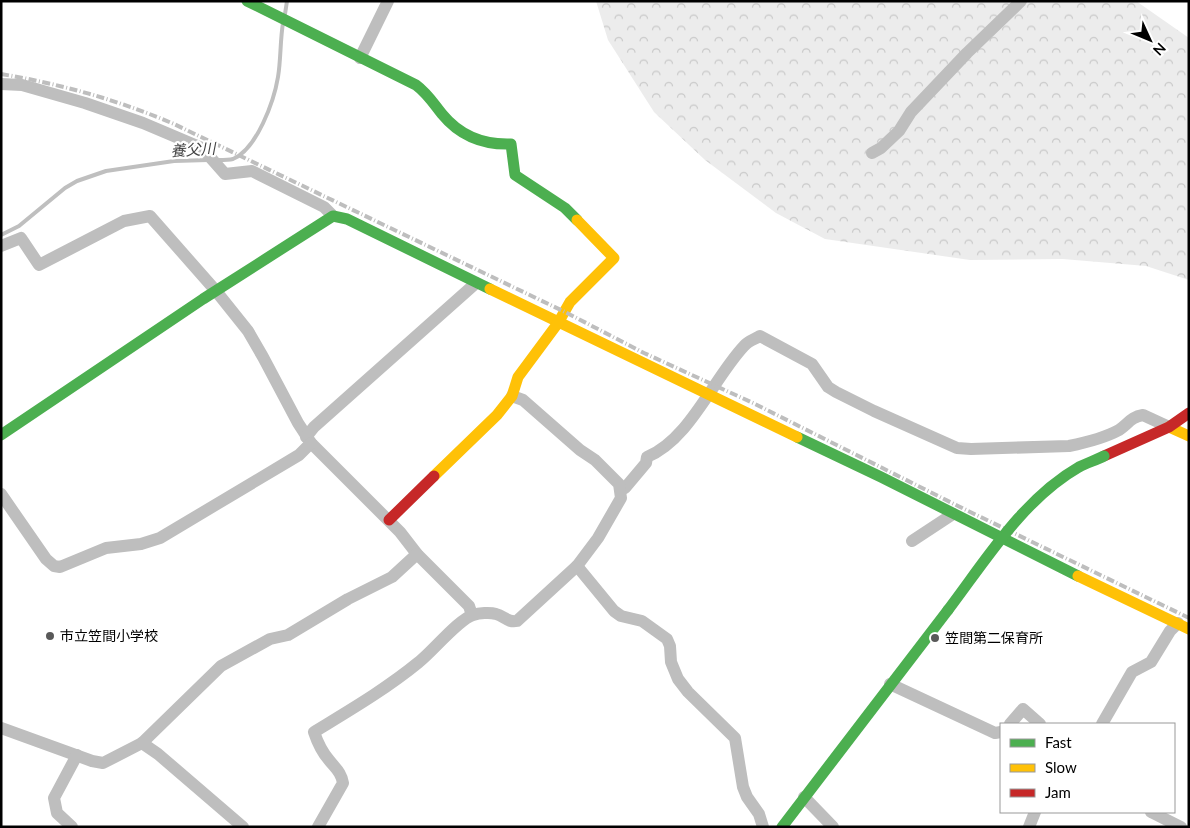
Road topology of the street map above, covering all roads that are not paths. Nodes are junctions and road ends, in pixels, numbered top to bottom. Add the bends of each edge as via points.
1 (247, 1) edge
2 (388, 1) edge
3 (1021, 1) edge
4 (360, 58) junction
5 (1, 84) edge
6 (872, 153) dead end
7 (333, 216) junction
8 (1, 246) edge
9 (476, 283) junction
10 (216, 291) junction
11 (558, 323) junction
12 (709, 394) junction
13 (512, 396) junction
14 (1189, 414) edge
15 (1169, 427) junction
16 (1, 435) edge
17 (1189, 436) edge
18 (309, 440) junction
19 (621, 490) junction
20 (1, 494) edge
21 (953, 514) junction
22 (389, 520) junction
23 (912, 541) dead end
24 (417, 554) junction
25 (577, 566) junction
26 (472, 615) junction
27 (1183, 626) edge
28 (890, 684) junction
29 (1011, 723) edge
30 (1039, 723) edge
31 (1103, 723) edge
32 (1, 728) edge
33 (1000, 732) edge
34 (142, 743) junction
35 (77, 755) junction
36 (804, 797) junction
37 (1036, 813) edge
38 (1152, 813) edge
39 (72, 827) edge
40 (243, 827) edge
41 (318, 827) edge
42 (763, 827) edge
43 (782, 827) edge
44 (833, 827) edge
45 (1029, 827) edge
46 (1181, 827) edge

1 - 4 street
2 - 4 street
3 - 6 street via 911,112 899,131
4 - 11 street via 427,93 446,119 465,135 491,144 511,144 515,175 565,208 614,258 570,302
5 - 7 street via 22,85 85,102 144,123 202,148 225,174 252,170 324,207
7 - 9 street via 347,219
7 - 10 street
8 - 10 street via 21,238 39,265 124,221 150,216
9 - 11 street
9 - 18 street via 314,427
10 - 16 street
10 - 18 street via 248,331
11 - 12 street
11 - 13 street via 518,377
12 - 15 street via 745,344 760,336 812,364 828,387 836,392 957,448 1075,445 1119,430 1131,419 1142,416
12 - 19 street via 688,423 658,453 647,457 646,463
12 - 21 street
13 - 19 street via 523,400 595,460
13 - 22 street via 497,415
14 - 15 street
15 - 17 street
15 - 28 street, bridge via 1092,459 1039,497
18 - 20 street via 299,455 160,538 106,548 60,567 46,559
18 - 22 street
19 - 25 street via 621,498 598,538
21 - 23 street
21 - 27 street
22 - 24 street
24 - 26 street via 469,606
24 - 34 street via 392,577 348,598 288,635 270,640 220,666
25 - 26 street via 517,621 495,614
25 - 42 street via 614,611 652,626 667,639 678,679 735,738 743,787
26 - 41 street via 385,688 314,732 328,759 341,773 343,783
27 - 31 street via 1170,631 1151,662 1132,672
28 - 33 street via 995,733
28 - 36 street
29 - 30 street via 1023,709
32 - 35 street
34 - 35 street via 103,763
34 - 40 street
35 - 39 street via 54,798 57,812
36 - 43 street
36 - 44 street
37 - 45 street
38 - 46 street

